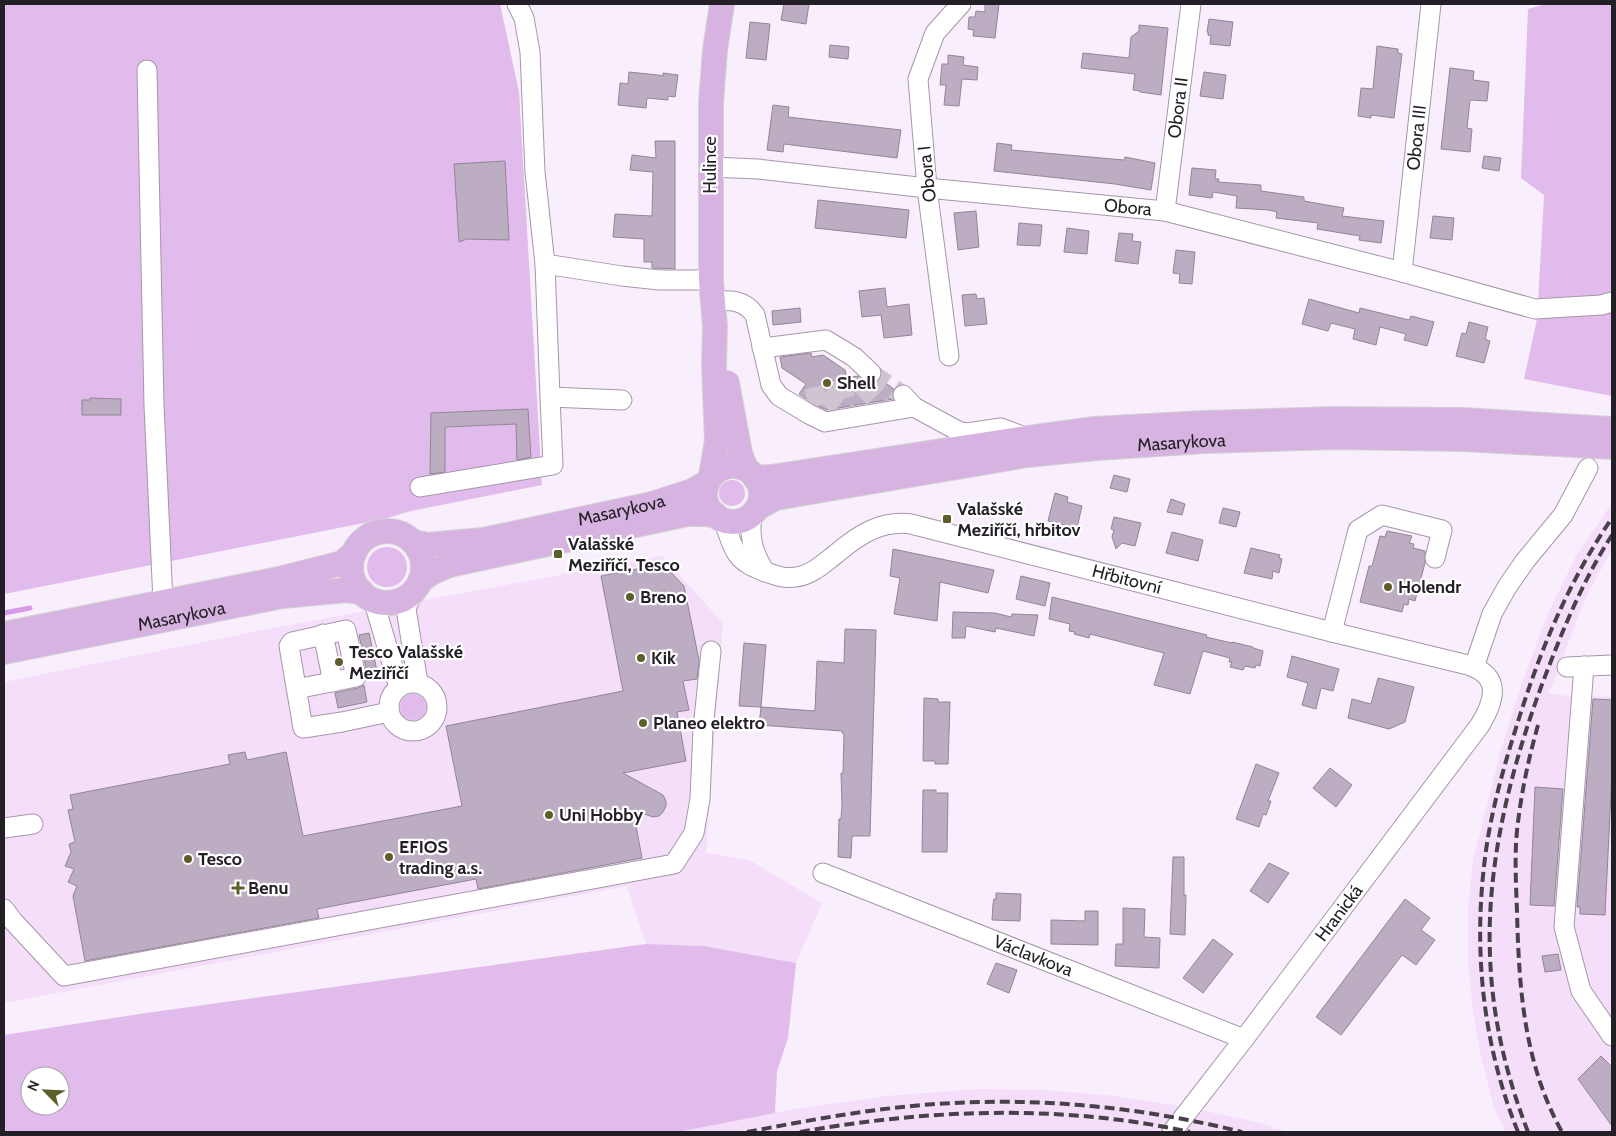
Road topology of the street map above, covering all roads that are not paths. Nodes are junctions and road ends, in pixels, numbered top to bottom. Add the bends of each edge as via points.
1 (517, 4) edge
2 (722, 4) edge
3 (961, 4) edge
4 (1191, 4) edge
5 (1431, 4) edge
6 (147, 70) dead end
7 (711, 166) junction
8 (927, 188) junction
9 (1165, 211) junction
10 (545, 264) junction
11 (1402, 272) junction
12 (712, 290) junction
13 (1612, 302) edge
14 (715, 326) junction
15 (762, 348) junction
16 (949, 356) dead end
17 (871, 374) tunnel mouth
18 (550, 397) junction
19 (622, 400) dead end
20 (1612, 429) edge
21 (1204, 432) junction
22 (1027, 438) junction
23 (1612, 447) edge
24 (1588, 468) dead end
25 (750, 473) junction
26 (710, 479) junction
27 (420, 487) dead end
28 (754, 511) junction
29 (719, 518) junction
30 (413, 542) junction
31 (355, 552) junction
32 (1435, 558) dead end
33 (765, 572) junction
34 (416, 587) junction
35 (367, 596) junction
36 (163, 602) junction
37 (1332, 632) junction
38 (4, 634) edge
39 (711, 651) dead end
40 (4, 652) edge
41 (1612, 665) edge
42 (1474, 667) junction
43 (408, 685) junction
44 (296, 689) junction
45 (389, 712) junction
46 (33, 824) dead end
47 (4, 828) edge
48 (823, 873) dead end
49 (4, 909) edge
50 (1612, 1036) edge
51 (1244, 1039) junction
52 (1172, 1132) edge

1 - 10 street via 524,18 530,52 535,172
2 - 7 main road, Hulince via 712,75
3 - 8 street, Obora I via 935,34 918,79
4 - 9 street, Obora II
5 - 11 street, Obora III
6 - 36 street via 154,405
7 - 8 street, Obora
7 - 12 main road, Hulince
8 - 9 street, Obora
8 - 16 street, Obora I
9 - 11 street, Obora
10 - 12 street
10 - 18 street
11 - 13 street, Obora via 1535,309
12 - 14 main road, Hulince
12 - 15 street via 751,309
14 - 25 main road, Hulince via 740,452
14 - 26 main road, Hulince via 717,441
15 - 17 street via 826,340 854,357
15 - 22 street via 771,386 780,396 800,402 809,414 825,422 909,401 960,432 1001,428
18 - 19 street
18 - 27 street via 553,465
20 - 21 main road, Masarykova via 1463,420 1334,419
21 - 22 main road, Masarykova via 1094,430
21 - 23 main road, Masarykova via 1463,439
21 - 28 main road, Masarykova via 1027,455 776,498
22 - 25 main road, Masarykova via 771,477
24 - 42 street via 1563,515 1506,587 1492,614
25 - 26 main road via 737,466 727,467 718,470
25 - 28 main road via 760,492
26 - 29 main road via 705,496
26 - 30 main road, Masarykova via 692,492 652,504 482,540 427,546
28 - 29 main road via 738,521
28 - 33 street via 752,546
29 - 33 street, Hřbitovní via 737,554 748,565
29 - 34 main road, Masarykova via 687,514 449,565 431,573
30 - 31 main road, Masarykova via 402,534 381,532 368,536
30 - 34 main road via 423,560 422,574
31 - 35 main road via 352,573 357,586
31 - 36 main road, Masarykova via 342,563
32 - 37 street via 1442,530 1382,515 1358,530
33 - 37 street, Hřbitovní via 785,578 804,575 860,536 881,526 900,523
34 - 35 main road, Masarykova via 407,597 394,602
34 - 43 street via 406,609
35 - 40 main road, Masarykova via 347,590 282,596
35 - 43 street
36 - 38 main road, Masarykova
37 - 42 street, Hřbitovní
39 - 49 street via 700,799 694,833 674,864 64,976
41 - 50 street via 1575,666 1564,927 1581,991
42 - 51 street, Hranická via 1486,675 1494,694 1477,729
43 - 45 street via 392,693
43 - 45 street via 426,687 433,694 436,712 432,720 426,727 408,731 392,720
44 - 44 street via 289,646 292,642 323,634 334,682
44 - 45 street via 303,728
46 - 47 street
48 - 51 street, Václavkova
51 - 52 street, Hranická

